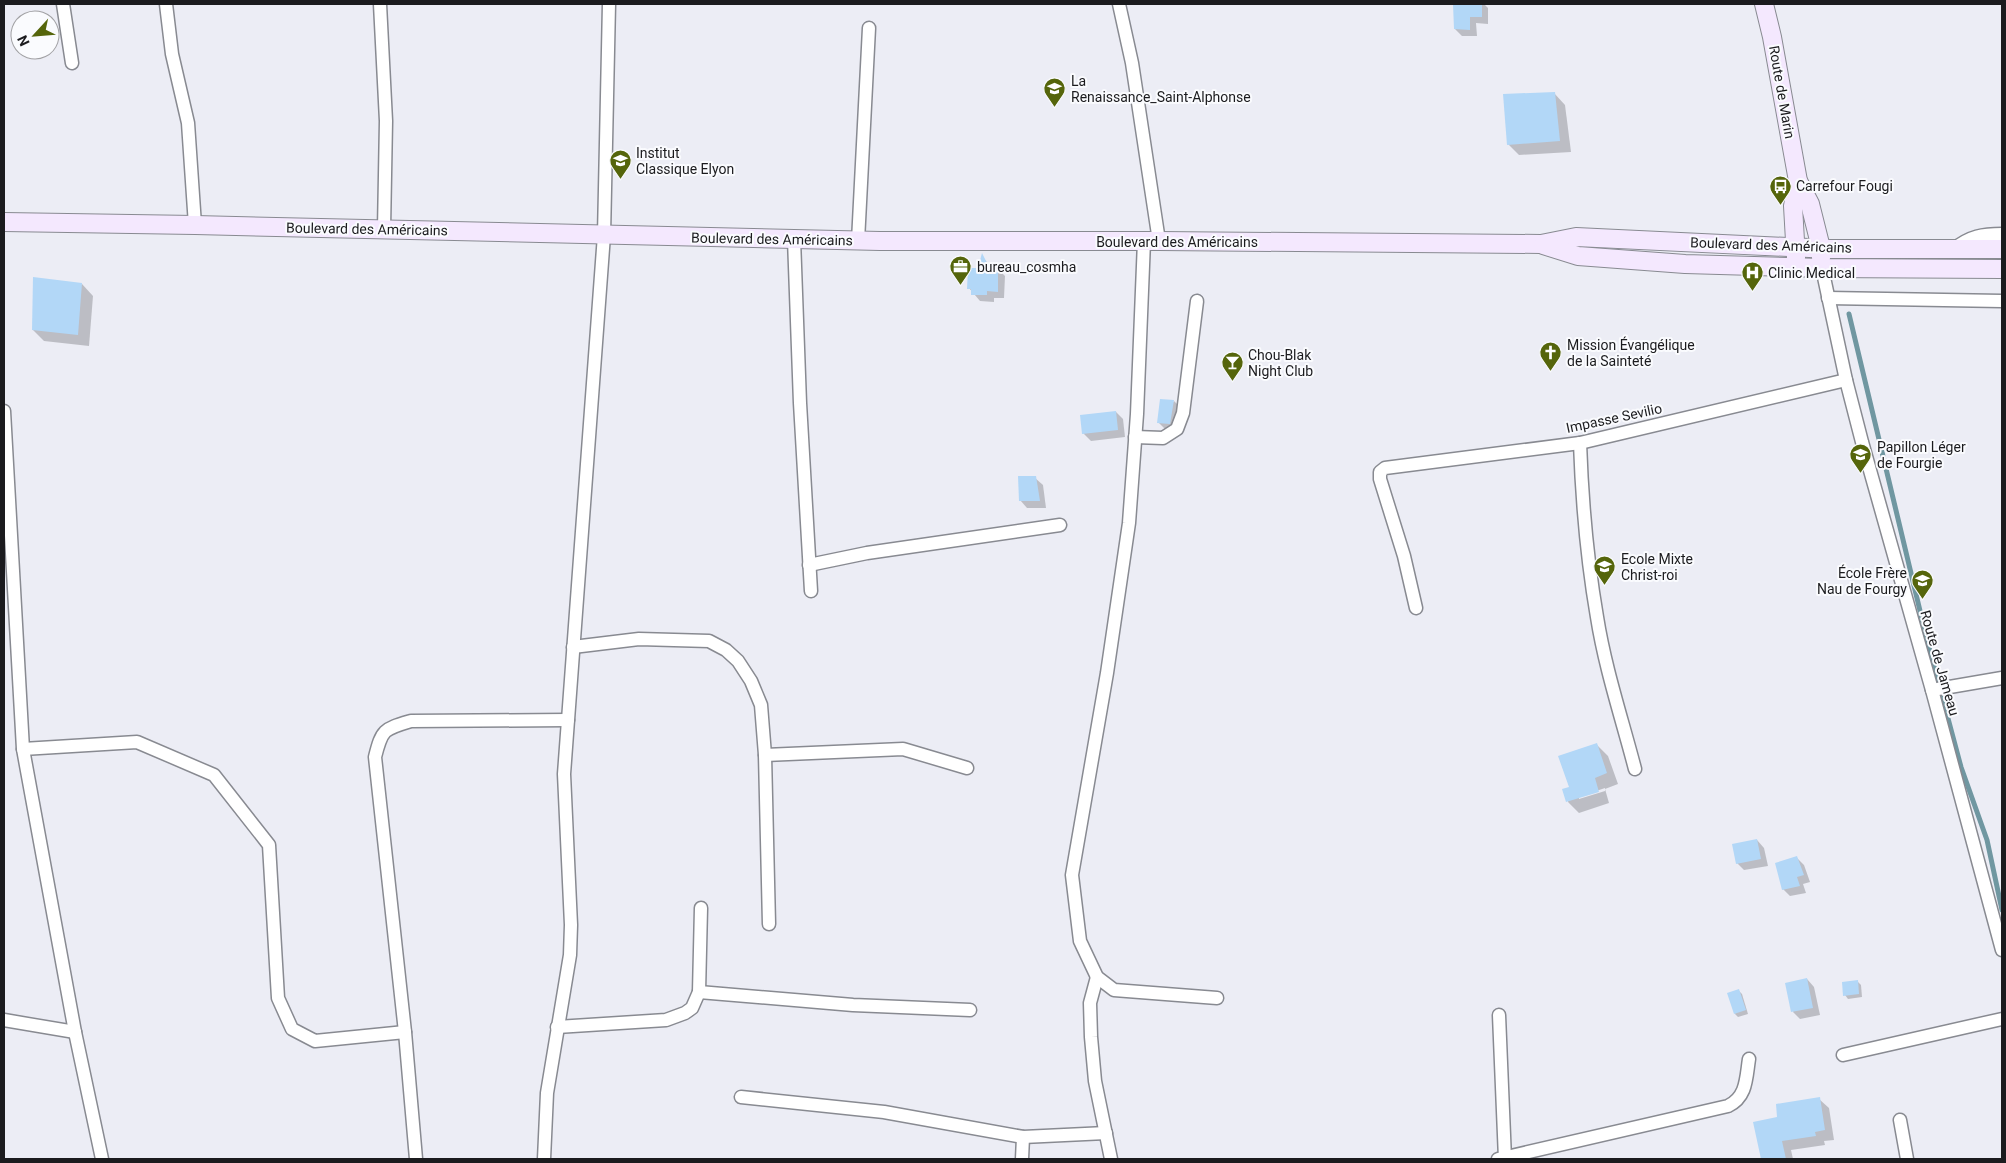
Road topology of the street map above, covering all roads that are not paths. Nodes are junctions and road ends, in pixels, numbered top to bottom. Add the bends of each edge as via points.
1 (63, 4) edge
2 (166, 4) edge
3 (380, 4) edge
4 (609, 4) edge
5 (1119, 4) edge
6 (1764, 4) edge
7 (869, 28) dead end
8 (72, 63) dead end
9 (1798, 181) junction
10 (4, 222) edge
11 (195, 225) junction
12 (384, 230) junction
13 (2002, 234) edge
14 (604, 235) junction
15 (794, 239) junction
16 (858, 241) junction
17 (1152, 241) junction
18 (1541, 244) junction
19 (1795, 247) junction
20 (1821, 248) junction
21 (1954, 249) junction
22 (2002, 249) edge
23 (1796, 266) junction
24 (1822, 268) junction
25 (2002, 269) edge
26 (1828, 298) junction
27 (1197, 301) dead end
28 (2002, 301) edge
29 (1846, 380) junction
30 (4, 411) edge
31 (1135, 437) junction
32 (1580, 443) junction
33 (1060, 525) dead end
34 (810, 564) junction
35 (811, 590) dead end
36 (1416, 608) dead end
37 (573, 647) junction
38 (2002, 678) edge
39 (1932, 690) junction
40 (568, 720) junction
41 (23, 750) junction
42 (765, 756) junction
43 (967, 768) dead end
44 (1635, 768) dead end
45 (701, 908) dead end
46 (1998, 923) edge
47 (769, 924) dead end
48 (2002, 950) edge
49 (1098, 977) junction
50 (699, 992) junction
51 (1218, 998) dead end
52 (970, 1010) dead end
53 (1499, 1015) dead end
54 (2002, 1019) edge
55 (4, 1020) edge
56 (557, 1027) junction
57 (75, 1032) junction
58 (405, 1032) junction
59 (1843, 1055) dead end
60 (1749, 1059) dead end
61 (741, 1097) dead end
62 (1900, 1120) dead end
63 (1106, 1132) junction
64 (1023, 1137) junction
65 (102, 1159) edge
66 (416, 1159) edge
67 (544, 1159) edge
68 (1022, 1159) edge
69 (1111, 1159) edge
70 (1503, 1159) edge
71 (1907, 1159) edge

1 - 8 street
2 - 11 street via 172,54 188,123
3 - 12 street via 386,121
4 - 14 street
5 - 17 street via 1132,64
6 - 9 main road, Route de Marin
7 - 16 street
9 - 19 main road via 1794,206
9 - 20 main road via 1810,204
10 - 11 main road, Boulevard des Américains
11 - 12 main road, Boulevard des Américains
12 - 14 main road, Boulevard des Américains
13 - 21 street via 1970,237
14 - 15 main road, Boulevard des Américains
14 - 37 street
15 - 16 main road, Boulevard des Américains
15 - 34 street
16 - 17 main road, Boulevard des Américains
17 - 18 main road, Boulevard des Américains
17 - 31 street
18 - 19 main road, Boulevard des Américains via 1576,237
18 - 23 main road, Boulevard des Américains via 1578,256 1685,264
19 - 20 main road, Boulevard des Américains
19 - 23 main road
20 - 21 main road, Boulevard des Américains
20 - 24 main road
21 - 22 main road, Boulevard des Américains
23 - 24 main road, Boulevard des Américains
24 - 25 main road, Boulevard des Américains
24 - 26 street, Route de Jameau
26 - 28 street
26 - 29 street, Route de Jameau
27 - 31 street via 1177,429 1163,438
29 - 32 street, Impasse Sevilio
29 - 39 street, Route de Jameau
30 - 41 street
31 - 49 street via 1129,523 1072,875 1080,941
32 - 36 street, Impasse Sevilio via 1385,468 1380,472
32 - 44 street via 1583,507 1597,617
33 - 34 street
34 - 35 street
37 - 40 street
37 - 42 street via 639,639 709,641 726,650 751,681 761,705
38 - 39 street
39 - 46 street, Route de Jameau
40 - 56 street via 564,774 570,955
40 - 58 street via 411,721 390,727 380,737 375,757
41 - 57 street
41 - 58 street via 137,742 214,775 269,845 278,998 292,1028 315,1041
42 - 43 street via 903,749
42 - 47 street
45 - 50 street
46 - 48 street, Route de Jameau
49 - 51 street via 1114,990
49 - 63 street via 1090,1003 1091,1037
50 - 52 street via 853,1005
50 - 56 street via 692,1008 666,1020
53 - 70 street
54 - 59 street
55 - 57 street
56 - 67 street via 547,1094
57 - 65 street
58 - 66 street
60 - 70 street via 1742,1095 1728,1106
61 - 64 street via 884,1112
62 - 71 street
63 - 64 street
63 - 69 street
64 - 68 street

